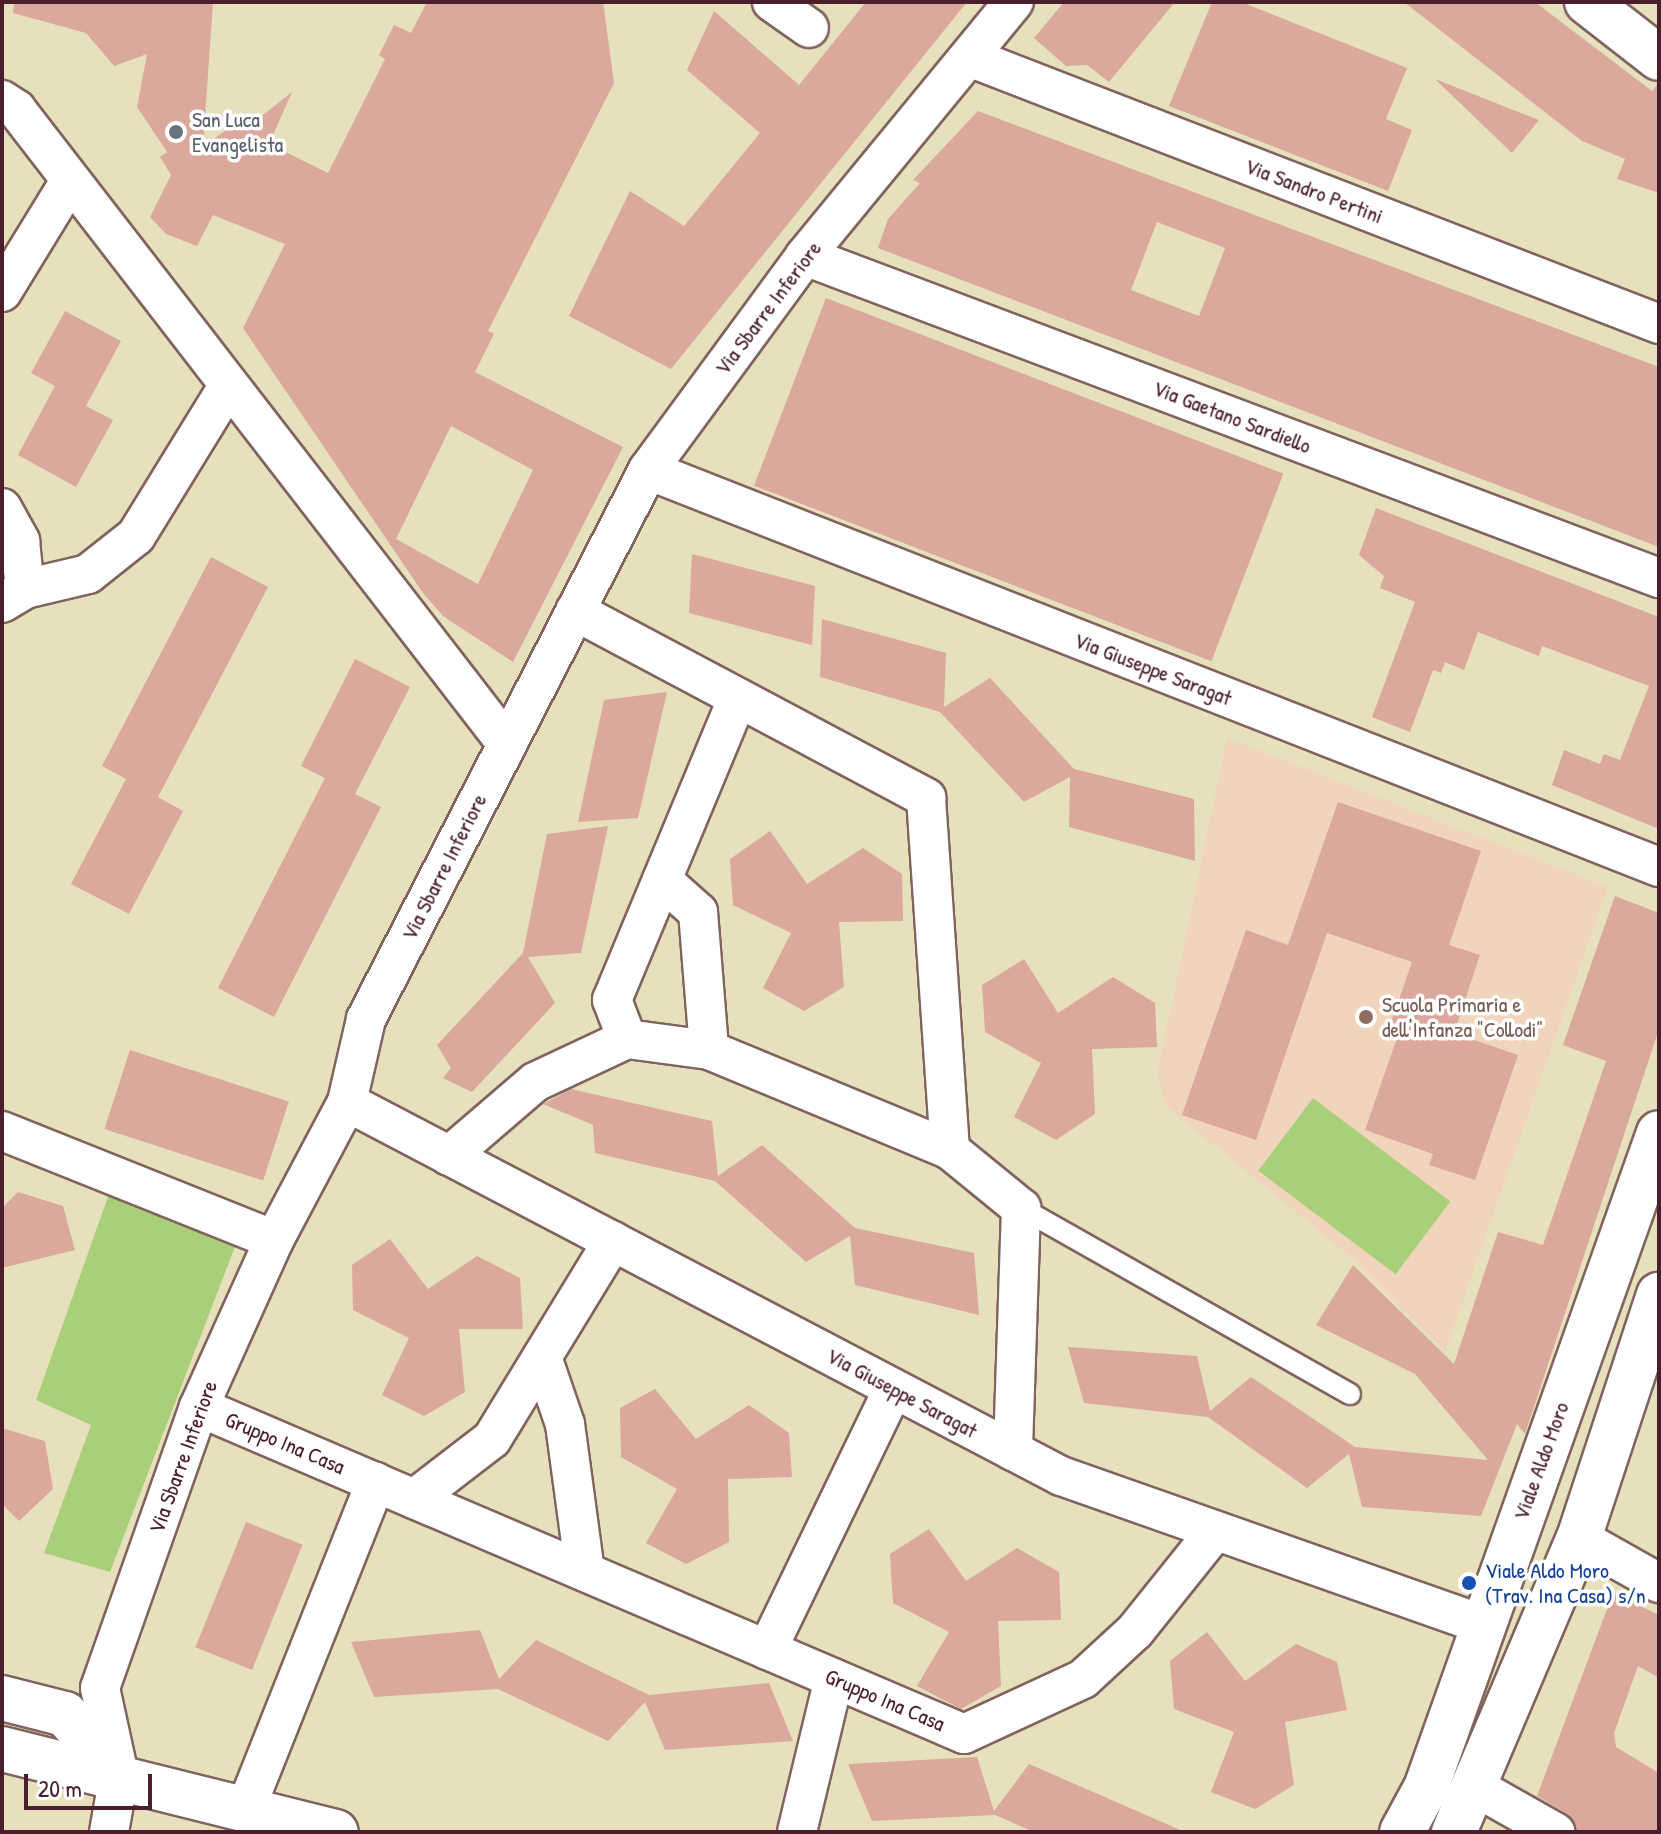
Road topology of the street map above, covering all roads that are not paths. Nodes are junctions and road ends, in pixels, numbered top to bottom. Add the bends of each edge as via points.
1 (772, 2) edge
2 (1014, 2) edge
3 (1587, 2) edge
4 (809, 28) dead end
5 (969, 57) junction
6 (1659, 58) edge
7 (2, 100) edge
8 (70, 181) junction
9 (805, 256) junction
10 (2, 292) edge
11 (1659, 324) edge
12 (227, 388) junction
13 (648, 470) junction
14 (2, 508) edge
15 (1659, 578) edge
16 (14, 596) edge
17 (575, 611) junction
18 (738, 698) junction
19 (507, 744) junction
20 (1659, 867) edge
21 (662, 880) junction
22 (627, 1039) junction
23 (709, 1050) junction
24 (347, 1102) junction
25 (2, 1131) edge
26 (1659, 1133) edge
27 (950, 1150) junction
28 (449, 1156) junction
29 (1021, 1208) junction
30 (274, 1240) junction
31 (613, 1241) junction
32 (1659, 1295) edge
33 (542, 1357) junction
34 (893, 1389) junction
35 (1350, 1394) dead end
36 (199, 1407) junction
37 (1013, 1451) junction
38 (376, 1482) junction
39 (414, 1499) junction
40 (1215, 1531) junction
41 (1579, 1538) junction
42 (585, 1572) junction
43 (1659, 1583) edge
44 (1482, 1624) junction
45 (767, 1650) junction
46 (834, 1678) junction
47 (2, 1698) edge
48 (2, 1749) edge
49 (119, 1775) junction
50 (1477, 1788) junction
51 (246, 1808) junction
52 (109, 1832) edge
53 (336, 1832) edge
54 (797, 1832) edge
55 (1402, 1832) edge
56 (1454, 1832) edge
57 (1555, 1832) edge

1 - 4 street
2 - 5 street, Via Sbarre Inferiore
3 - 6 street
5 - 9 street, Via Sbarre Inferiore
5 - 11 street, Via Sandro Pertini
7 - 8 street
8 - 10 street
8 - 12 street
9 - 13 street, Via Sbarre Inferiore
9 - 15 street, Via Gaetano Sardiello
12 - 16 street via 136,536 88,574
12 - 19 street
13 - 17 street, Via Sbarre Inferiore
13 - 20 street, Via Giuseppe Saragat
14 - 16 street via 20,541
17 - 18 street
17 - 19 street, Via Sbarre Inferiore
18 - 21 street
18 - 27 street via 926,798
19 - 24 street, Via Sbarre Inferiore via 366,1019
21 - 22 street via 612,1000
21 - 23 street via 698,912
22 - 23 street
22 - 28 street via 535,1082
23 - 27 street
24 - 28 street, Via Giuseppe Saragat
24 - 30 street, Via Sbarre Inferiore
25 - 30 street
26 - 44 street, Viale Aldo Moro
27 - 29 street
28 - 31 street, Via Giuseppe Saragat
29 - 35 lane
29 - 37 street
30 - 36 street, Via Sbarre Inferiore
31 - 33 street
31 - 34 street, Via Giuseppe Saragat
32 - 41 street
33 - 39 street via 492,1439
33 - 42 street via 565,1424
34 - 37 street, Via Giuseppe Saragat
34 - 45 street
36 - 38 street, Gruppo Ina Casa
36 - 49 street, Via Sbarre Inferiore via 100,1688
37 - 40 street, Via Giuseppe Saragat
38 - 39 street, Gruppo Ina Casa
38 - 51 street
39 - 42 street, Gruppo Ina Casa
40 - 44 street, Via Giuseppe Saragat
40 - 46 street, Gruppo Ina Casa via 1135,1631 1083,1679 964,1734
41 - 43 street
41 - 50 street
42 - 45 street, Gruppo Ina Casa
44 - 55 street, Viale Aldo Moro via 1426,1788
45 - 46 street, Gruppo Ina Casa
46 - 54 street
47 - 49 street via 65,1714
48 - 49 street
49 - 51 street
49 - 52 street, Via Sbarre Inferiore
50 - 56 street
50 - 57 street
51 - 53 street

